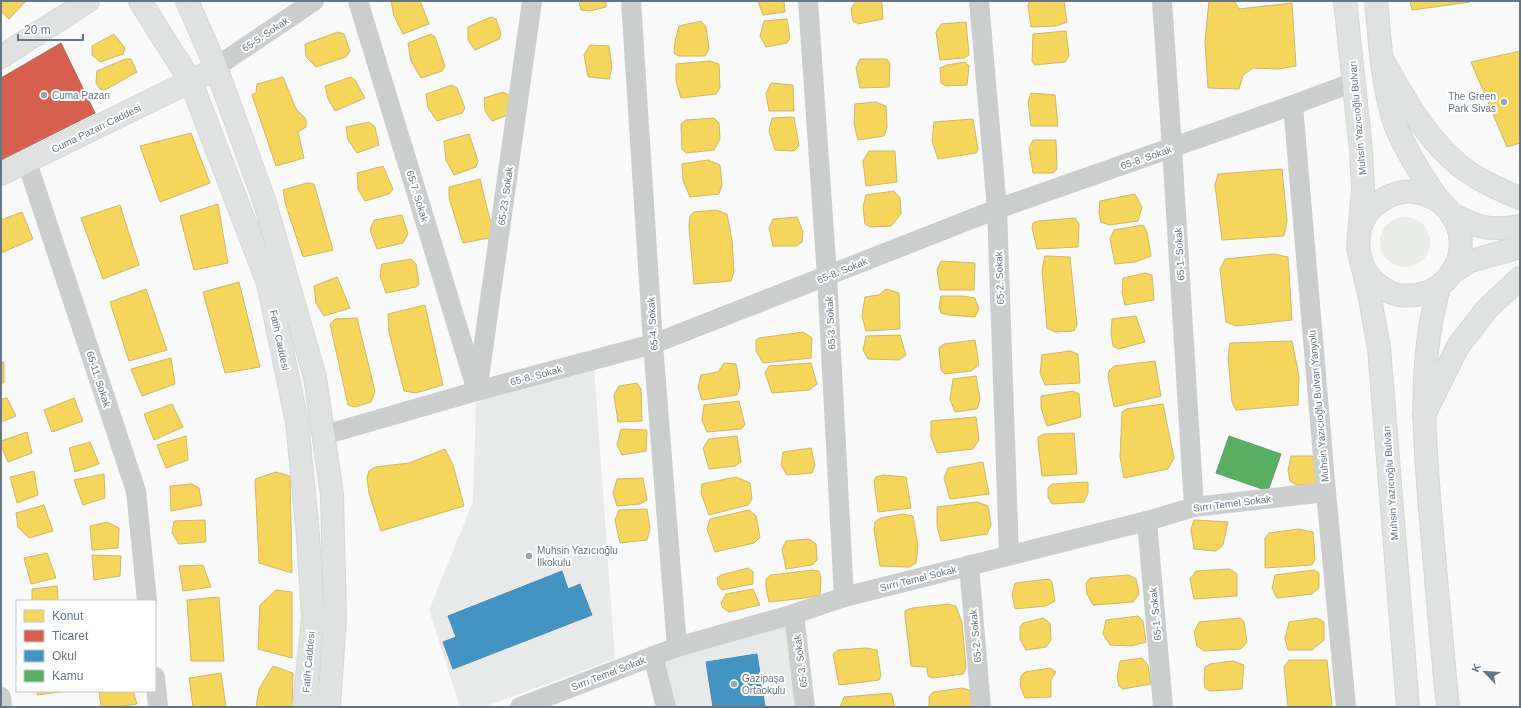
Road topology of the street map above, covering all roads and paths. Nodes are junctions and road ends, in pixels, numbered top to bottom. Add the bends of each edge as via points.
1 (88, 1) edge
2 (140, 1) edge
3 (187, 1) edge
4 (314, 1) edge
5 (358, 1) edge
6 (532, 1) edge
7 (631, 1) edge
8 (808, 1) edge
9 (979, 1) edge
10 (1162, 1) edge
11 (1345, 1) edge
12 (1376, 1) edge
13 (2, 53) edge
14 (1383, 61) junction
15 (216, 66) junction
16 (191, 82) junction
17 (1354, 82) junction
18 (1293, 105) junction
19 (1172, 148) junction
20 (27, 162) junction
21 (1, 174) edge
22 (1520, 198) edge
23 (1446, 208) junction
24 (997, 209) junction
25 (1520, 226) edge
26 (1358, 235) junction
27 (1520, 247) edge
28 (1360, 261) junction
29 (827, 276) junction
30 (1447, 278) junction
31 (1520, 278) edge
32 (653, 344) junction
33 (477, 391) junction
34 (1424, 415) junction
35 (324, 436) junction
36 (1326, 492) junction
37 (1194, 506) junction
38 (1147, 521) junction
39 (1009, 555) junction
40 (969, 566) junction
41 (844, 597) junction
42 (147, 600) edge
43 (794, 614) junction
44 (677, 647) junction
45 (653, 656) junction
46 (156, 688) edge
47 (1, 697) edge
48 (2, 707) edge
49 (158, 707) edge
50 (304, 707) edge
51 (330, 707) edge
52 (520, 707) edge
53 (666, 707) edge
54 (805, 707) edge
55 (981, 707) edge
56 (1163, 707) edge
57 (1346, 707) edge
58 (1408, 707) edge
59 (1448, 707) edge

1 - 13 main road
2 - 16 main road, Fatih Caddesi
3 - 15 main road
4 - 15 street, 65-5. Sokak
5 - 33 street, 65-7. Sokak
6 - 33 street, 65-23. Sokak
7 - 32 street, 65-4. Sokak
8 - 29 street, 65-3. Sokak
9 - 24 street, 65-2. Sokak
10 - 19 street, 65-1. Sokak
11 - 17 main road, Muhsin Yazıcıoğlu Bulvarı
12 - 14 main road
14 - 22 main road via 1403,96 1450,158 1491,185
14 - 23 main road via 1393,119 1416,164
15 - 16 main road, Cuma Pazarı Caddesi
15 - 35 main road via 266,203 315,377
16 - 20 main road, Cuma Pazarı Caddesi
16 - 50 main road, Fatih Caddesi via 268,283 296,422 308,536 312,617
17 - 18 street, 65-8. Sokak
17 - 26 main road, Muhsin Yazıcıoğlu Bulvarı via 1363,190
18 - 19 street, 65-8. Sokak
18 - 36 street, Muhsin Yazıcıoğlu Bulvarı Yanyolu
19 - 24 street, 65-8. Sokak
19 - 37 street, 65-1. Sokak
20 - 21 main road, Cuma Pazarı Caddesi
20 - 42 street, 65-11. Sokak via 136,491
23 - 25 main road, Muhsin Yazıcıoğlu Bulvarı via 1468,223 1489,228
23 - 26 main road, Muhsin Yazıcıoğlu Bulvarı via 1428,195 1402,192 1378,202 1362,222
23 - 30 main road via 1460,233 1461,246 1459,259
24 - 29 street, 65-8. Sokak
24 - 39 street, 65-2. Sokak
26 - 28 main road, Muhsin Yazıcıoğlu Bulvarı
27 - 30 main road, Muhsin Yazıcıoğlu Bulvarı via 1471,261
28 - 30 main road, Muhsin Yazıcıoğlu Bulvarı via 1374,282 1385,290 1397,294 1423,294
28 - 58 main road, Muhsin Yazıcıoğlu Bulvarı via 1369,292 1379,348
29 - 32 street, 65-8. Sokak
29 - 41 street, 65-3. Sokak
30 - 34 main road via 1431,321
31 - 34 main road via 1487,309 1458,346
32 - 33 street, 65-8. Sokak
32 - 44 street, 65-4. Sokak
33 - 35 street, 65-8. Sokak
34 - 59 main road
35 - 51 main road via 332,495 335,617
36 - 37 street, Sırrı Temel Sokak
36 - 57 street, Muhsin Yazıcıoğlu Bulvarı Yanyolu
37 - 38 street, Sırrı Temel Sokak
38 - 39 street, Sırrı Temel Sokak
38 - 56 street, 65-1. Sokak
39 - 40 street, Sırrı Temel Sokak
40 - 41 street, Sırrı Temel Sokak
40 - 55 street, 65-2. Sokak
41 - 43 street, Sırrı Temel Sokak
43 - 44 street, Sırrı Temel Sokak
43 - 54 street, 65-3. Sokak
44 - 45 street, Sırrı Temel Sokak
45 - 52 street, Sırrı Temel Sokak
45 - 53 street
46 - 49 street
47 - 48 street

